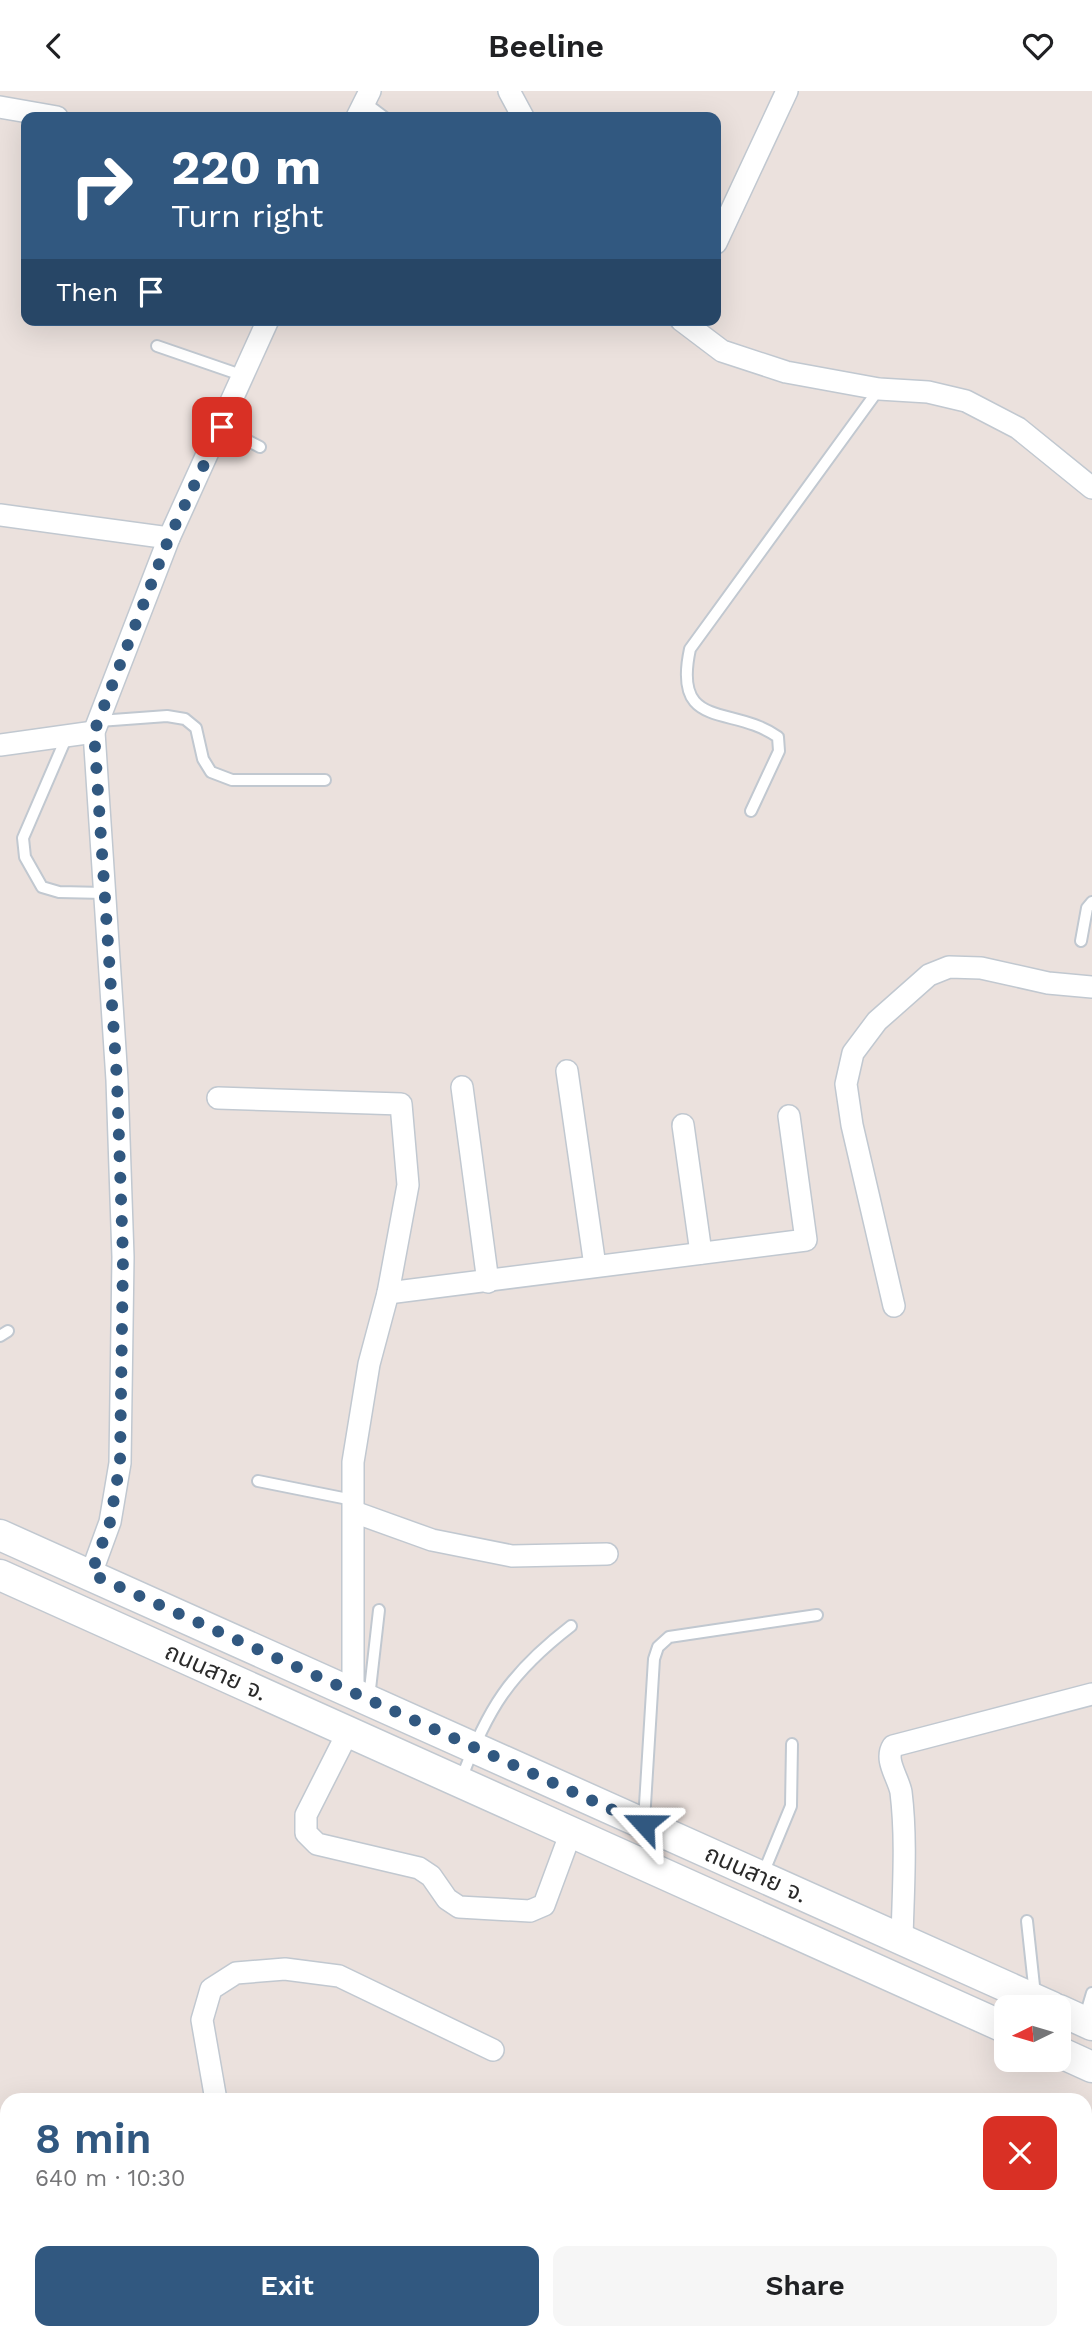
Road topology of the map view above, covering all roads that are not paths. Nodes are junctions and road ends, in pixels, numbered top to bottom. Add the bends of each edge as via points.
1 (509, 91) edge
2 (787, 91) edge
3 (0, 107) edge
4 (39, 112) edge
5 (520, 112) edge
6 (721, 232) edge
7 (265, 326) edge
8 (689, 326) edge
9 (157, 346) dead end
10 (244, 376) junction
11 (879, 389) junction
12 (222, 427) junction
13 (260, 447) dead end
14 (1092, 488) edge
15 (0, 515) edge
16 (169, 538) junction
17 (96, 726) junction
18 (66, 736) junction
19 (0, 745) edge
20 (325, 780) dead end
21 (751, 811) dead end
22 (105, 893) junction
23 (1092, 902) edge
24 (1081, 940) dead end
25 (1092, 987) edge
26 (567, 1071) dead end
27 (462, 1087) dead end
28 (218, 1098) dead end
29 (789, 1117) dead end
30 (683, 1125) dead end
31 (701, 1253) junction
32 (595, 1266) junction
33 (488, 1282) junction
34 (388, 1293) junction
35 (894, 1305) dead end
36 (258, 1481) dead end
37 (354, 1506) junction
38 (0, 1535) edge
39 (607, 1554) dead end
40 (91, 1574) junction
41 (0, 1575) edge
42 (379, 1610) dead end
43 (817, 1615) dead end
44 (571, 1626) dead end
45 (1092, 1694) edge
46 (361, 1697) junction
47 (348, 1732) junction
48 (792, 1744) dead end
49 (473, 1747) junction
50 (460, 1782) junction
51 (644, 1824) junction
52 (571, 1832) junction
53 (761, 1877) junction
54 (1027, 1921) dead end
55 (902, 1940) junction
56 (1092, 1993) edge
57 (1024, 1995) edge
58 (1057, 1995) edge
59 (1071, 2008) edge
60 (994, 2023) edge
61 (493, 2050) dead end
62 (1071, 2057) edge
63 (1092, 2067) edge
64 (215, 2093) edge

1 - 5 street
2 - 6 street
3 - 4 street
7 - 10 street
8 - 11 street via 722,351 786,372
9 - 10 lane
10 - 12 street
11 - 14 street via 928,391 966,401 1018,428
11 - 21 lane via 690,649 685,673 690,697 704,710 765,727 778,737 779,751
12 - 13 lane
12 - 16 street
15 - 16 street
16 - 17 street
17 - 18 street
17 - 20 lane via 167,716 185,719 196,728 211,772 232,780
17 - 22 street
18 - 19 street
18 - 22 lane via 23,838 25,857 42,887
22 - 40 street via 117,1080 122,1359 116,1496
23 - 24 lane
25 - 35 street via 949,967 929,975 877,1021 853,1053 846,1084 852,1125
26 - 32 street
27 - 33 street
28 - 34 street via 401,1104 408,1185
29 - 31 street via 806,1240
30 - 31 street
31 - 32 street
32 - 33 street
33 - 34 street
34 - 37 street via 369,1364 353,1462
36 - 37 lane
37 - 39 street via 432,1540 512,1556
37 - 46 street
38 - 40 main road, ถนนสาย จ.
40 - 46 main road, ถนนสาย จ.
41 - 47 main road, ถนนสาย จ.
42 - 46 lane
43 - 51 lane via 669,1637 658,1647
44 - 49 lane via 541,1649 500,1694
45 - 55 street via 893,1746 890,1759 900,1788 905,1830
46 - 49 main road, ถนนสาย จ.
47 - 50 main road, ถนนสาย จ.
47 - 52 street via 306,1815 306,1833 317,1844 419,1868 459,1907 530,1912 544,1905
48 - 53 lane via 790,1806
49 - 50 lane
49 - 51 main road, ถนนสาย จ.
50 - 52 main road, ถนนสาย จ.
51 - 53 main road, ถนนสาย จ.
52 - 60 main road, ถนนสาย จ.
53 - 55 main road, ถนนสาย จ.
54 - 58 lane
55 - 57 main road, ถนนสาย จ.
56 - 59 lane
61 - 64 street via 339,1976 285,1969 236,1973 211,1989 202,2020
62 - 63 main road

